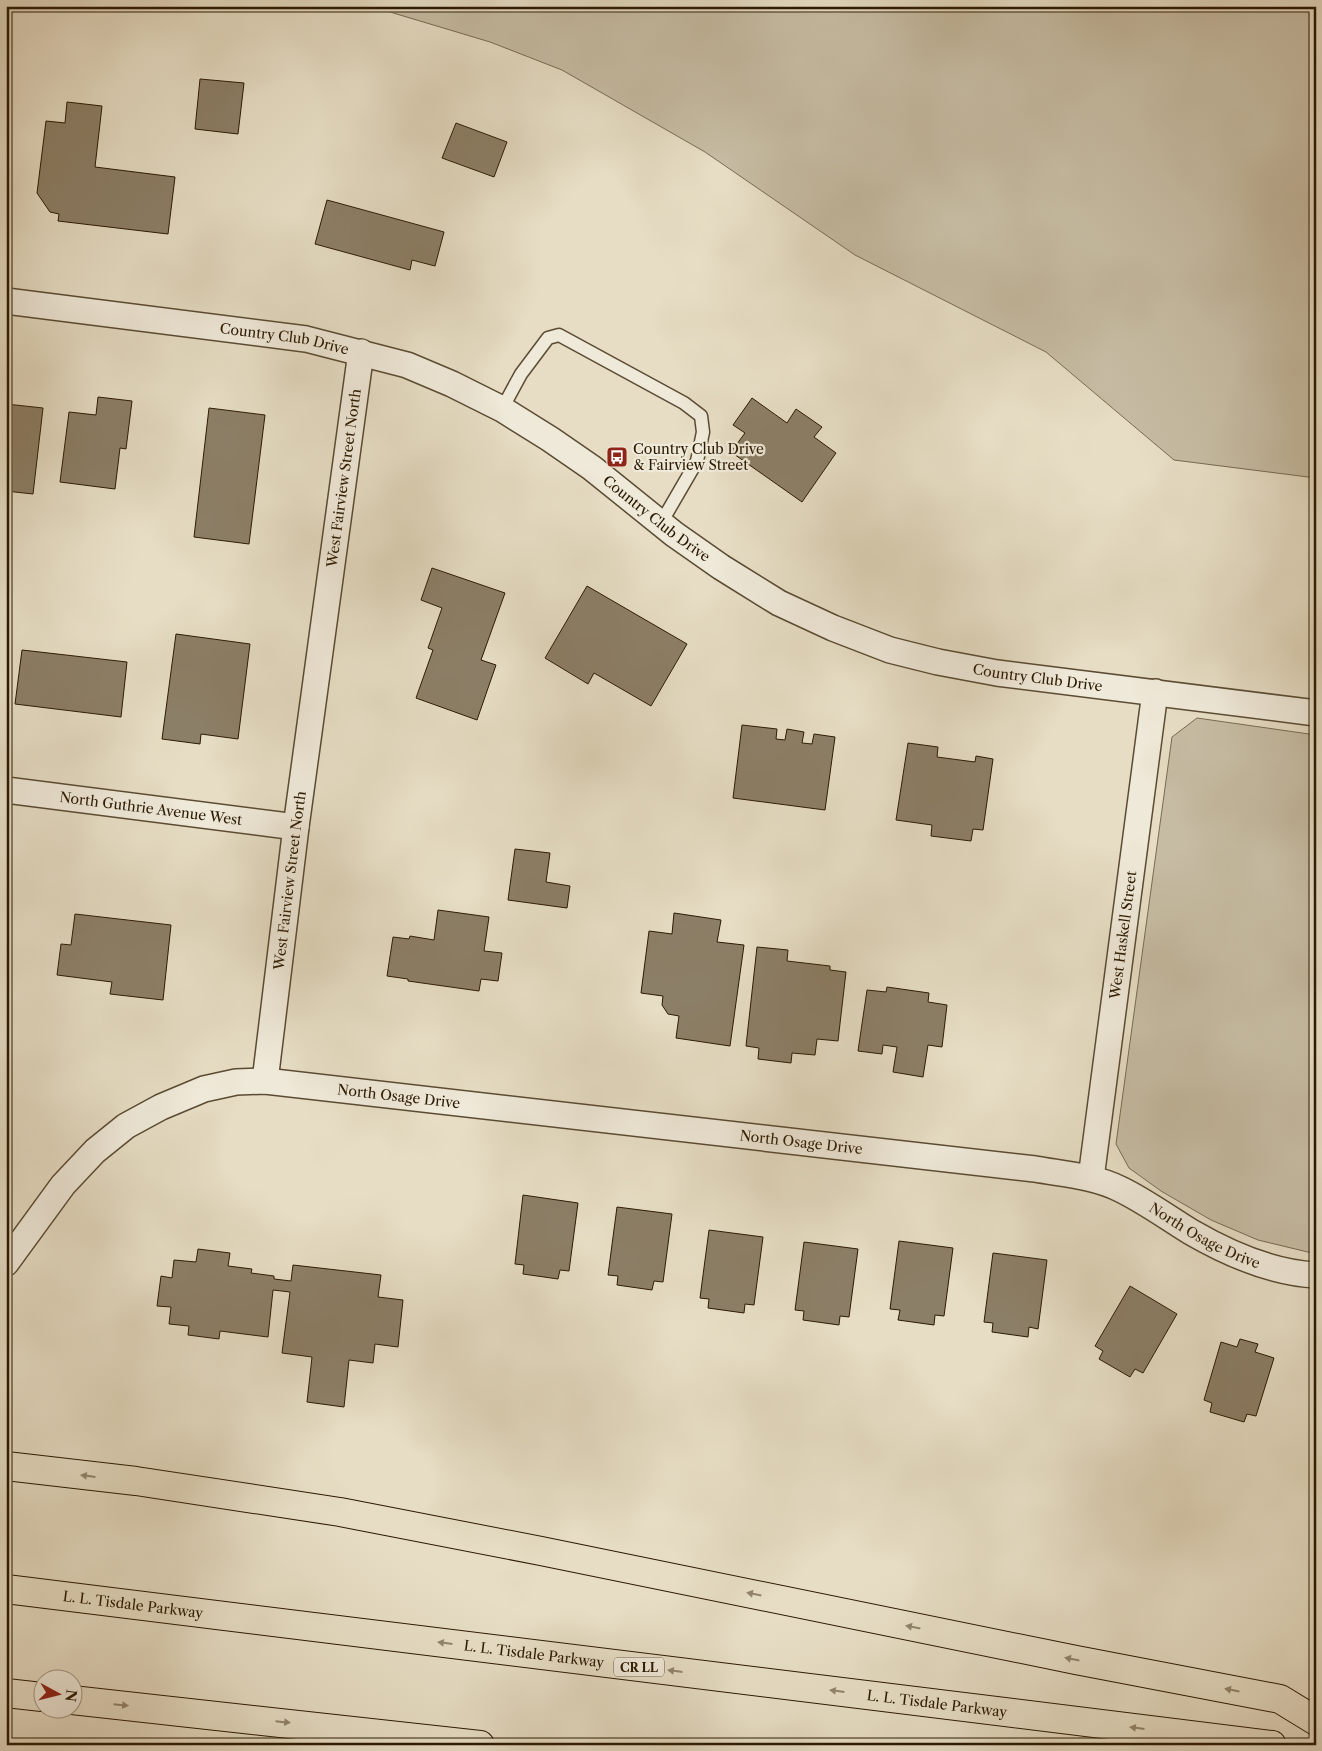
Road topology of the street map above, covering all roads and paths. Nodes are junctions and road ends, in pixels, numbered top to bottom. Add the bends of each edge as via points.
1 (6, 301) edge
2 (361, 352) junction
3 (502, 409) junction
4 (661, 523) junction
5 (1155, 692) junction
6 (1316, 713) edge
7 (6, 790) edge
8 (296, 827) junction
9 (265, 1081) junction
10 (1091, 1178) junction
11 (6, 1263) edge
12 (1316, 1275) edge
13 (6, 1466) edge
14 (6, 1589) edge
15 (6, 1692) edge
16 (32, 1696) edge
17 (82, 1701) edge
18 (1316, 1721) edge
19 (480, 1745) edge
20 (1272, 1745) edge

1 - 2 street, Country Club Drive via 306,339
2 - 3 street, Country Club Drive via 406,365
2 - 8 street, West Fairview Street North
3 - 4 street, Country Club Drive via 592,468
3 - 4 lane via 521,374 548,338 559,335 684,403 701,416 703,432 697,461
4 - 5 street, Country Club Drive via 721,567 779,603 890,650 997,673
5 - 6 street, Country Club Drive
5 - 10 street, West Haskell Street
7 - 8 street, North Guthrie Avenue West
8 - 9 street, West Fairview Street North
9 - 10 street, North Osage Drive
9 - 11 street via 236,1082 204,1089 126,1126 95,1151 63,1185
10 - 12 street, North Osage Drive via 1119,1188 1228,1251 1291,1274
18 -> 13 highway via 1280,1699 541,1551 340,1512 136,1481
20 -> 14 highway, L. L. Tisdale Parkway / CR LL
15 - 16 highway
17 -> 19 highway

